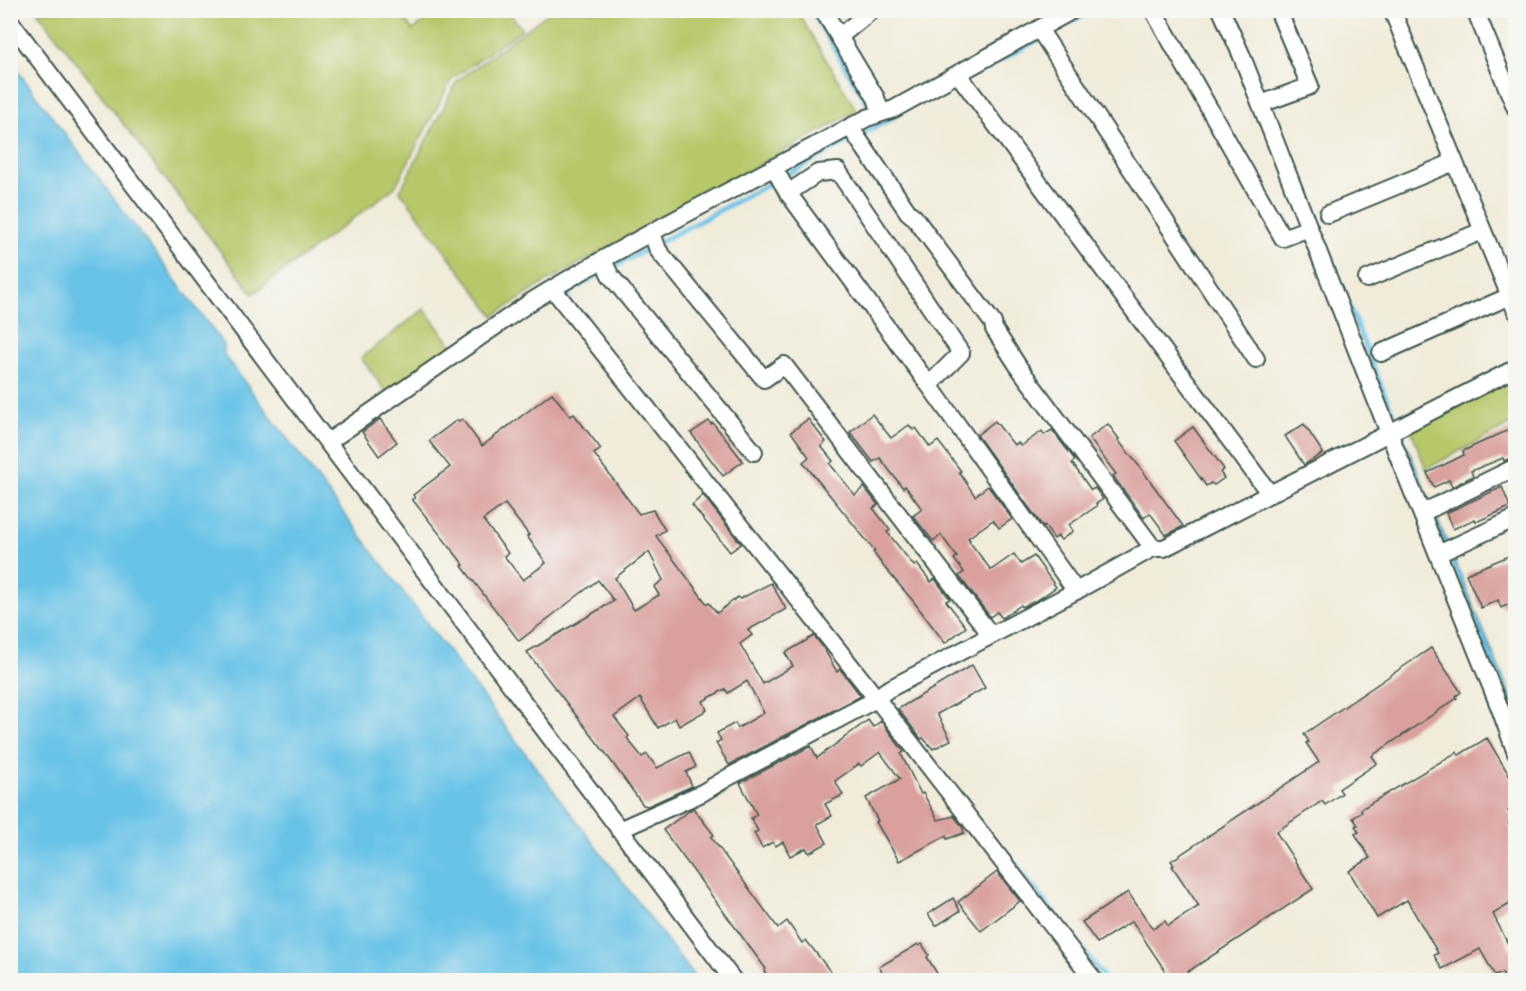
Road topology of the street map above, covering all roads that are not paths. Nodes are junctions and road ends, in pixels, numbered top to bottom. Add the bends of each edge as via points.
1 (823, 10) edge
2 (872, 10) edge
3 (1153, 10) edge
4 (1221, 10) edge
5 (1278, 10) edge
6 (1392, 10) edge
7 (1475, 10) edge
8 (1062, 13) edge
9 (10, 21) edge
10 (1042, 34) junction
11 (839, 37) junction
12 (961, 78) junction
13 (1265, 103) junction
14 (1515, 109) edge
15 (881, 113) junction
16 (854, 133) junction
17 (812, 162) junction
18 (1454, 162) junction
19 (780, 179) junction
20 (1328, 214) dead end
21 (1309, 228) junction
22 (1482, 231) junction
23 (655, 240) junction
24 (606, 266) junction
25 (1367, 279) dead end
26 (553, 289) junction
27 (1512, 304) edge
28 (1381, 353) dead end
29 (1256, 359) dead end
30 (1513, 375) edge
31 (929, 385) junction
32 (1396, 429) junction
33 (328, 442) junction
34 (754, 452) dead end
35 (1515, 467) edge
36 (1270, 494) junction
37 (1427, 511) junction
38 (1515, 518) edge
39 (1154, 548) junction
40 (1443, 551) junction
41 (1076, 591) junction
42 (991, 634) junction
43 (881, 694) junction
44 (1515, 753) edge
45 (619, 830) junction
46 (733, 981) edge
47 (1094, 981) edge

1 - 11 street
2 - 11 street
3 - 21 street via 1283,238
4 - 13 street
5 - 13 street via 1310,86
6 - 18 street
7 - 14 street
8 - 10 street
9 - 33 street
10 - 12 street
10 - 29 street
11 - 15 street
12 - 15 street
12 - 36 street
13 - 21 street
15 - 16 street
16 - 17 street
16 - 39 street via 908,212 993,323 1020,369
17 - 19 street
17 - 19 street
17 - 31 street via 838,171 961,354
18 - 20 street
18 - 22 street
19 - 23 street
19 - 31 street
21 - 32 street
22 - 25 street
22 - 27 street
23 - 24 street
23 - 42 street via 764,379 784,365
24 - 26 street
24 - 34 street
26 - 33 street
26 - 43 street
27 - 28 street
30 - 32 street
31 - 41 street
32 - 36 street
32 - 37 street
33 - 45 street
35 - 37 street
36 - 39 street via 1164,548
37 - 40 street
38 - 40 street
39 - 41 street
40 - 44 street
41 - 42 street
42 - 43 street
43 - 45 street via 702,793
43 - 47 street
45 - 46 street

